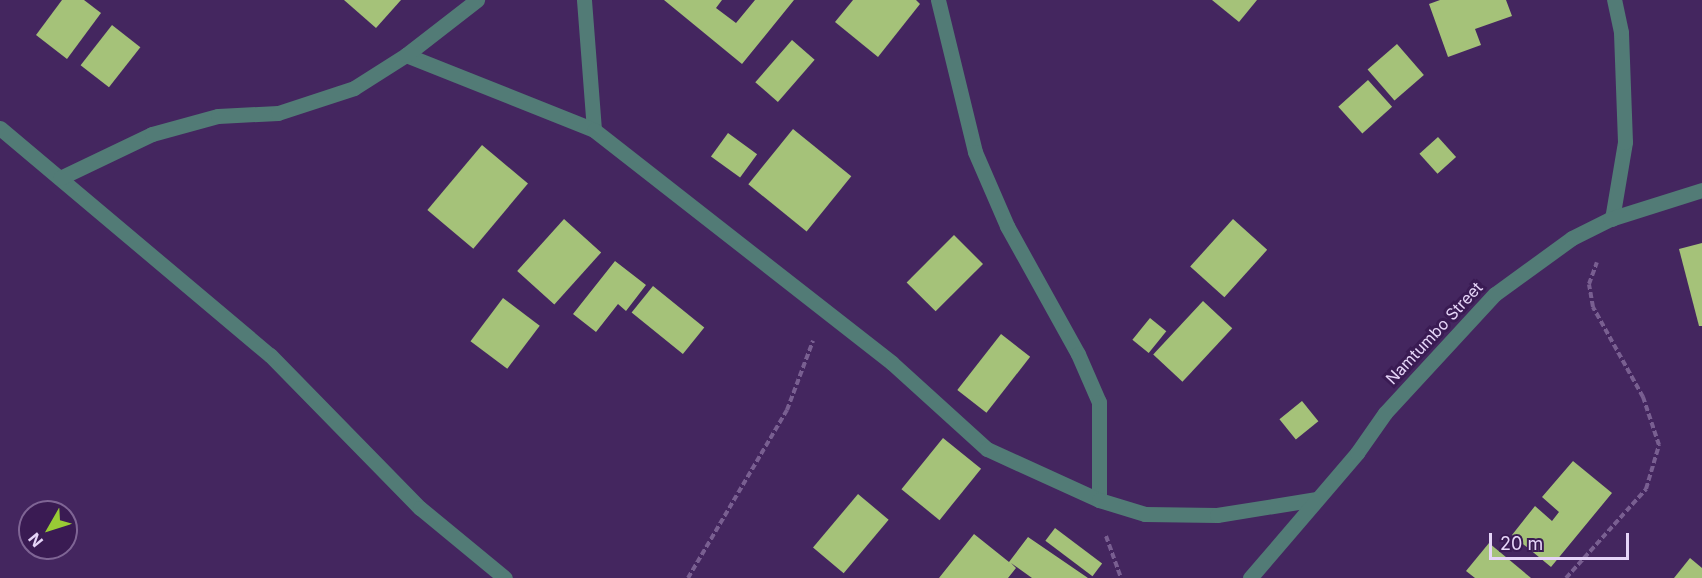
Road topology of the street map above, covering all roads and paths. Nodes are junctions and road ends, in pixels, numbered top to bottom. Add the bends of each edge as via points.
1 (477, 0) edge
2 (584, 0) edge
3 (938, 0) edge
4 (1614, 0) edge
5 (406, 55) junction
6 (0, 128) edge
7 (594, 130) junction
8 (60, 177) junction
9 (1702, 190) edge
10 (1611, 219) junction
11 (825, 310) junction
12 (1317, 499) junction
13 (1099, 500) junction
14 (505, 578) edge
15 (688, 578) edge
16 (1250, 578) edge
17 (1566, 578) edge

1 - 5 street
2 - 7 street
3 - 13 street via 975,152 1007,226 1078,354 1099,402
4 - 10 street via 1621,32 1625,142
5 - 7 street
5 - 8 street via 354,88 278,113 218,116 152,134
6 - 8 street
7 - 11 street
8 - 14 street via 270,355 420,508
9 - 10 street, Namtumbo Street
10 - 12 street, Namtumbo Street via 1525,270 1470,316
10 - 17 path via 1588,295 1643,397 1659,445 1646,489
11 - 13 street via 987,449
11 - 15 path via 787,410
12 - 13 street via 1217,515 1145,514
12 - 16 street, Namtumbo Street

